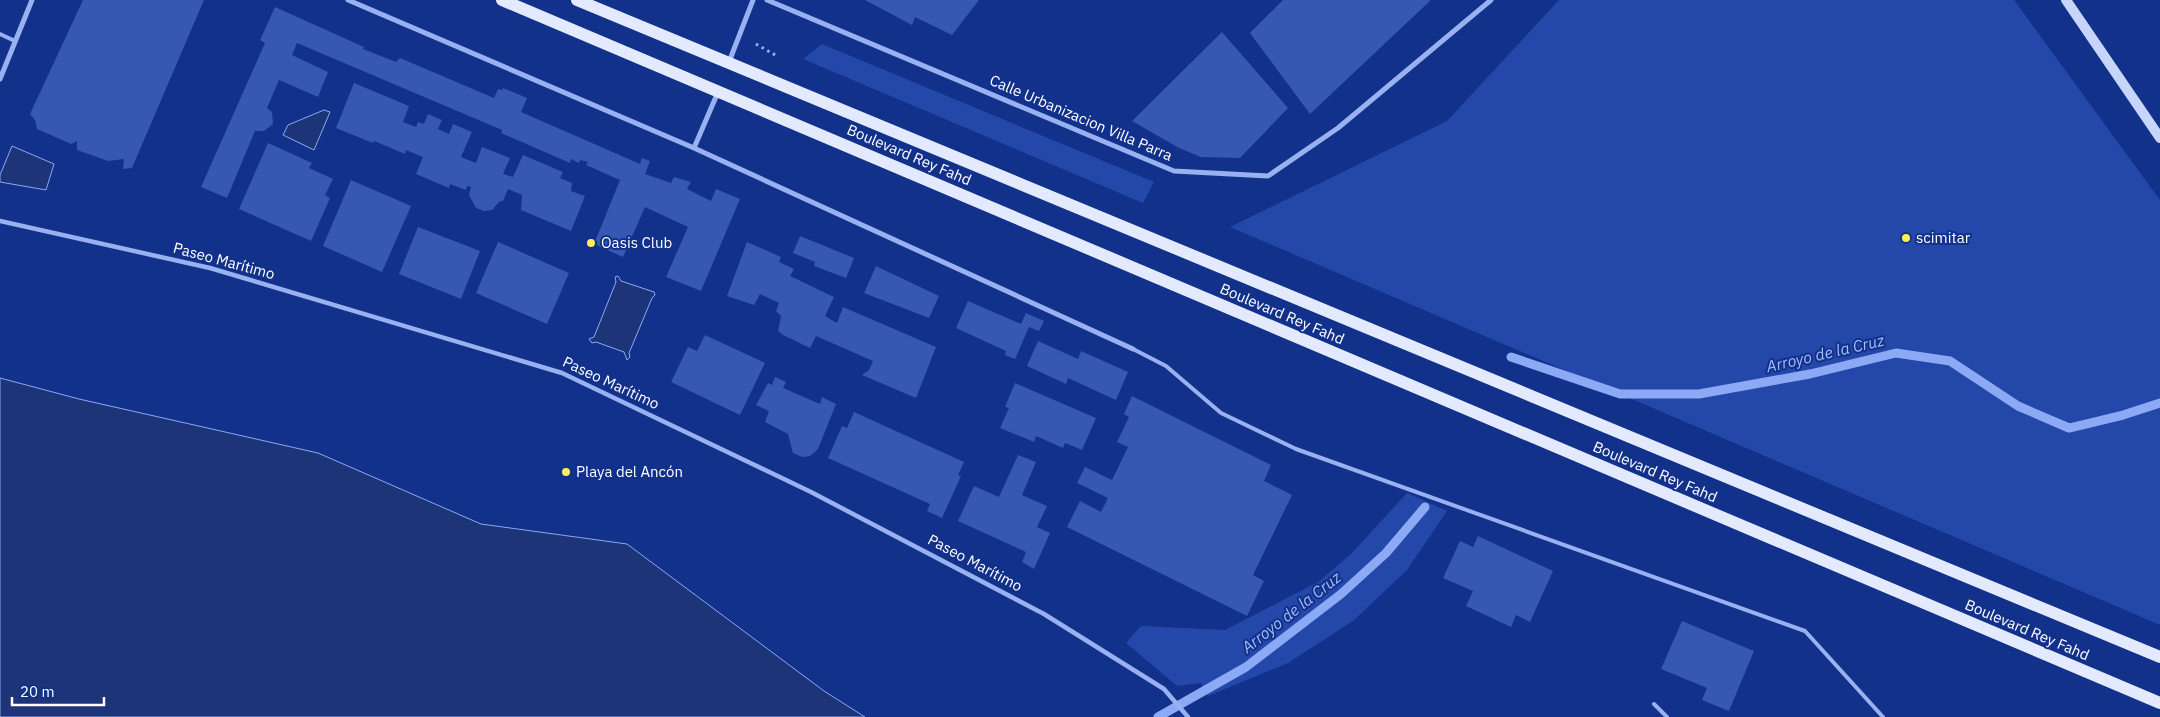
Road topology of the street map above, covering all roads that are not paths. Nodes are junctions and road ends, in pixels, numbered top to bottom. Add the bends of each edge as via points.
1 (32, 0) edge
2 (348, 0) edge
3 (502, 0) edge
4 (578, 0) edge
5 (753, 0) edge
6 (767, 0) edge
7 (1491, 0) edge
8 (2066, 0) edge
9 (0, 34) edge
10 (15, 41) junction
11 (728, 64) junction
12 (0, 79) edge
13 (718, 92) junction
14 (2160, 138) edge
15 (694, 148) junction
16 (0, 221) edge
17 (1133, 349) joint
18 (2160, 657) edge
19 (2160, 703) edge
20 (1654, 704) dead end
21 (1188, 717) edge
22 (1667, 717) edge
23 (1883, 717) edge

1 - 10 street
2 - 15 street
3 - 13 main road, Boulevard Rey Fahd
4 - 11 main road, Boulevard Rey Fahd
5 - 11 street
6 - 7 street, Calle Urbanizacion Villa Parra via 1174,171 1268,176 1338,128
8 - 14 main road
9 - 10 lane
10 - 12 street
11 - 18 main road, Boulevard Rey Fahd
13 - 15 street
13 - 19 main road, Boulevard Rey Fahd
15 - 17 street
16 - 21 street, Paseo Marítimo via 210,268 562,373 811,492 1027,605 1164,688
17 - 23 lane via 1166,366 1221,413 1296,449 1805,631
20 - 22 lane

